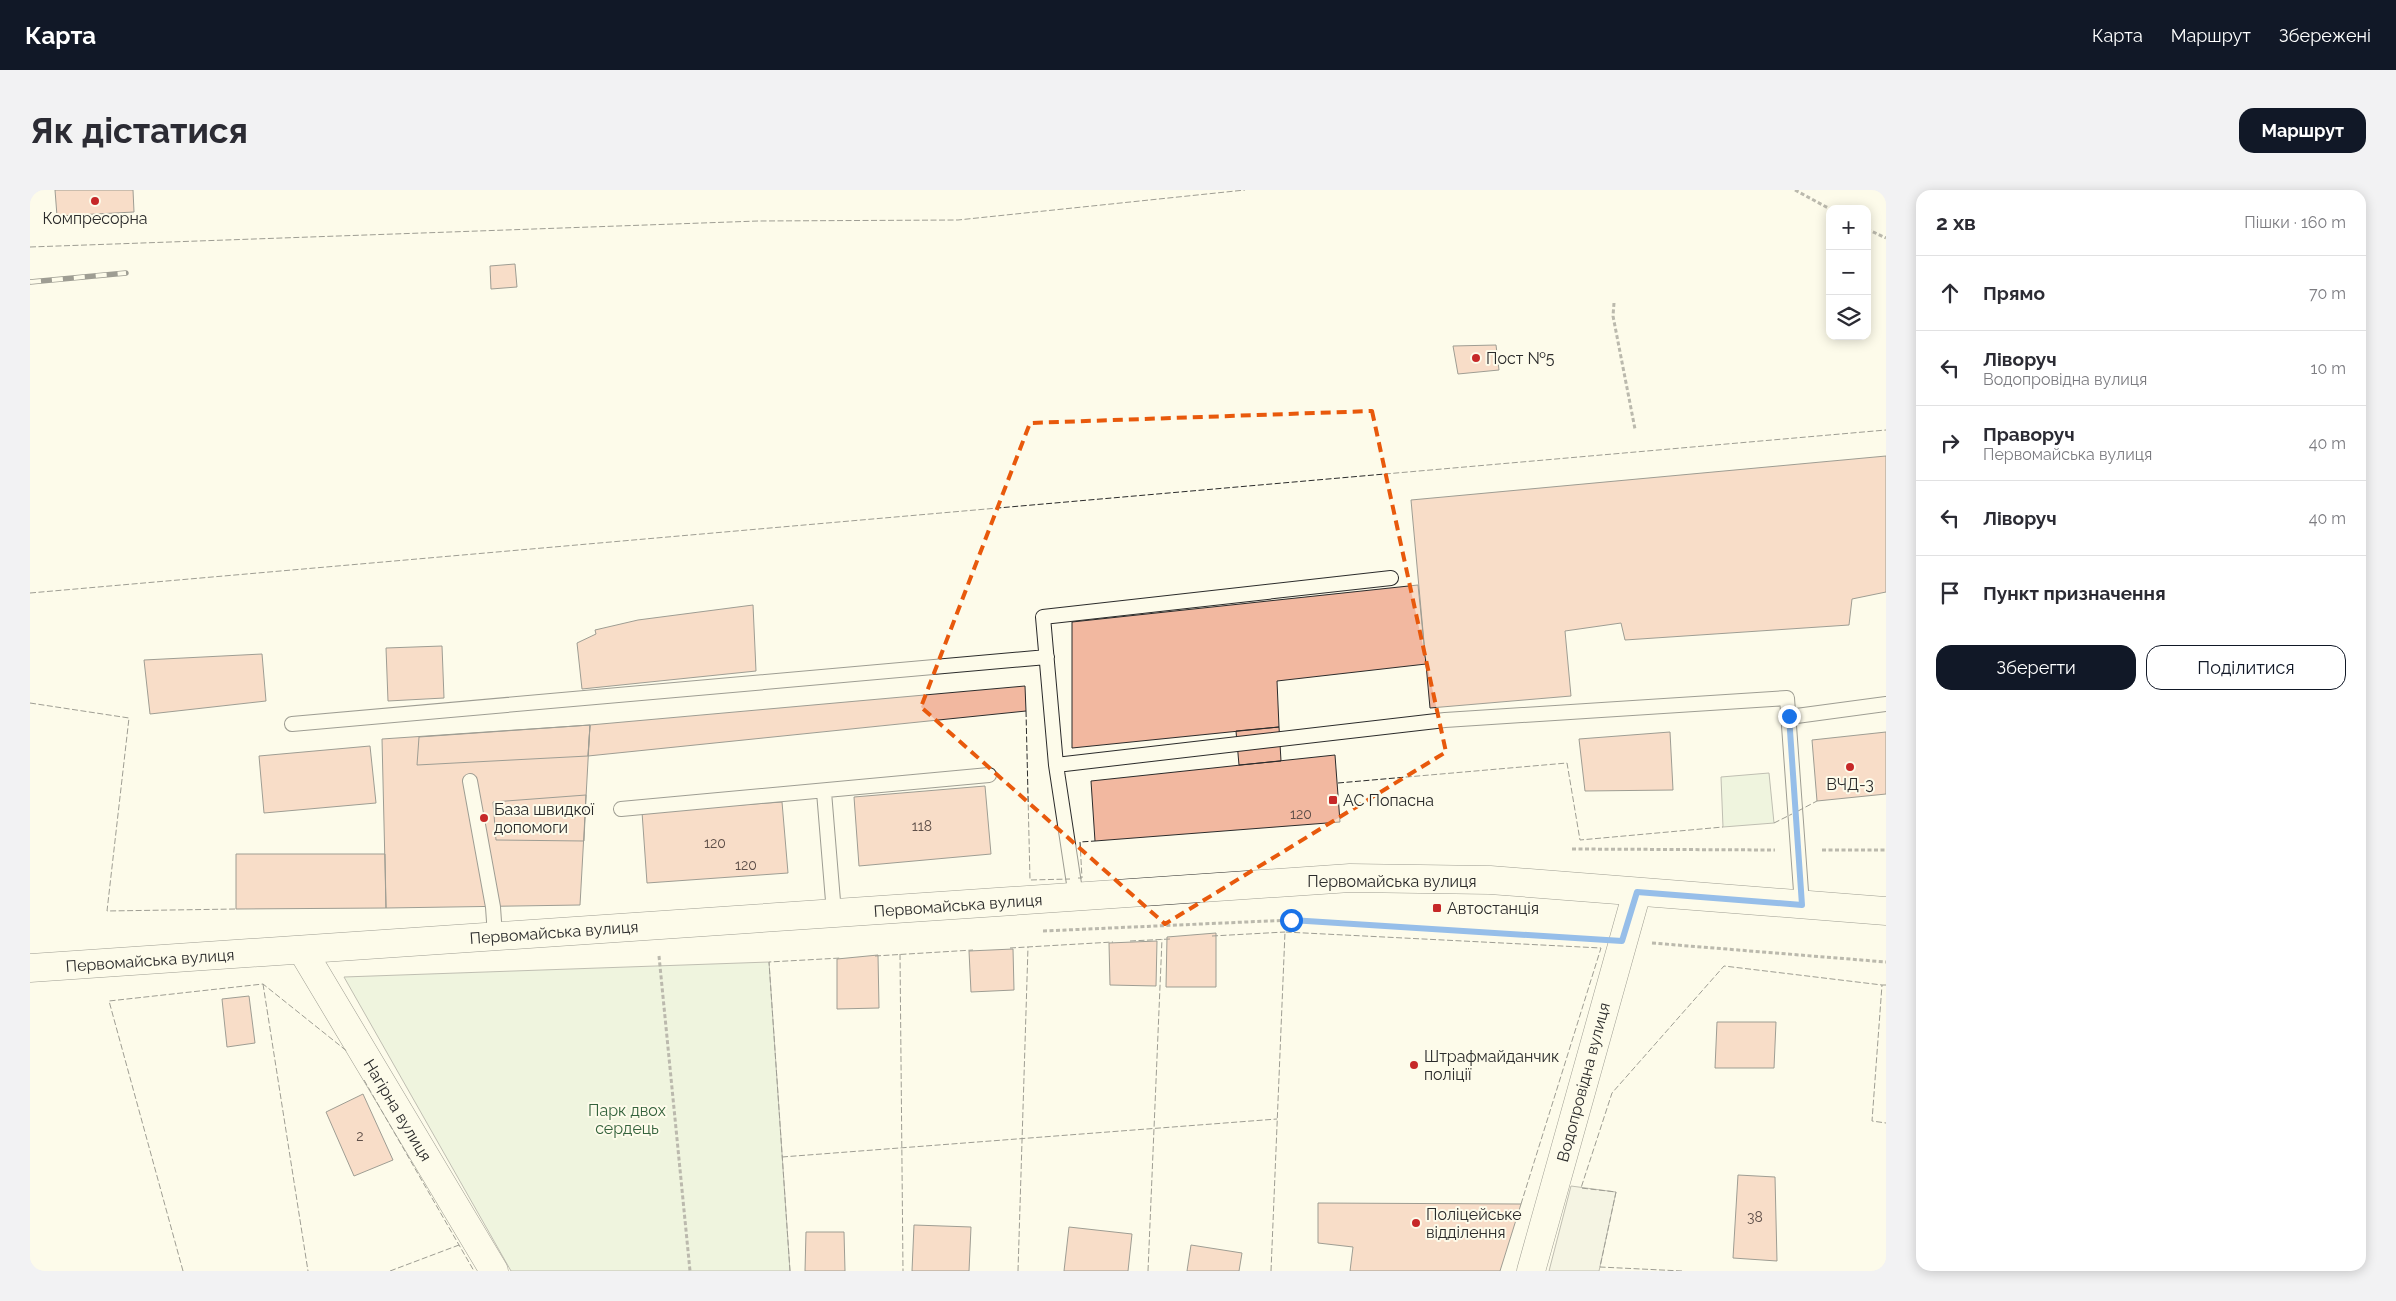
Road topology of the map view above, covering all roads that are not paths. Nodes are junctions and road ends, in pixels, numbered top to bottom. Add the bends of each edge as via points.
1 (1391, 578) dead end
2 (1047, 657) junction
3 (1886, 704) edge
4 (1789, 716) junction
5 (292, 724) dead end
6 (1056, 765) junction
7 (989, 775) dead end
8 (470, 781) dead end
9 (824, 792) junction
10 (621, 809) dead end
11 (1637, 892) junction
12 (1076, 897) junction
13 (1802, 905) junction
14 (1886, 911) edge
15 (834, 913) junction
16 (495, 936) junction
17 (302, 950) junction
18 (30, 968) edge
19 (494, 1271) edge
20 (1532, 1271) edge

1 - 2 lane via 1044,617
2 - 5 lane
2 - 6 lane
3 - 4 lane
4 - 6 lane via 1787,698 1444,720
4 - 13 lane
6 - 12 lane
7 - 9 lane
8 - 16 lane via 493,907
9 - 10 lane
9 - 15 lane
11 - 12 street, Первомайська вулиця via 1490,880 1350,878
11 - 13 street, Первомайська вулиця
11 - 20 street, Водопровідна вулиця
12 - 15 street, Первомайська вулиця
13 - 14 street, Первомайська вулиця
15 - 16 street, Первомайська вулиця
16 - 17 street, Первомайська вулиця
17 - 18 street, Первомайська вулиця
17 - 19 street, Нагірна вулиця

